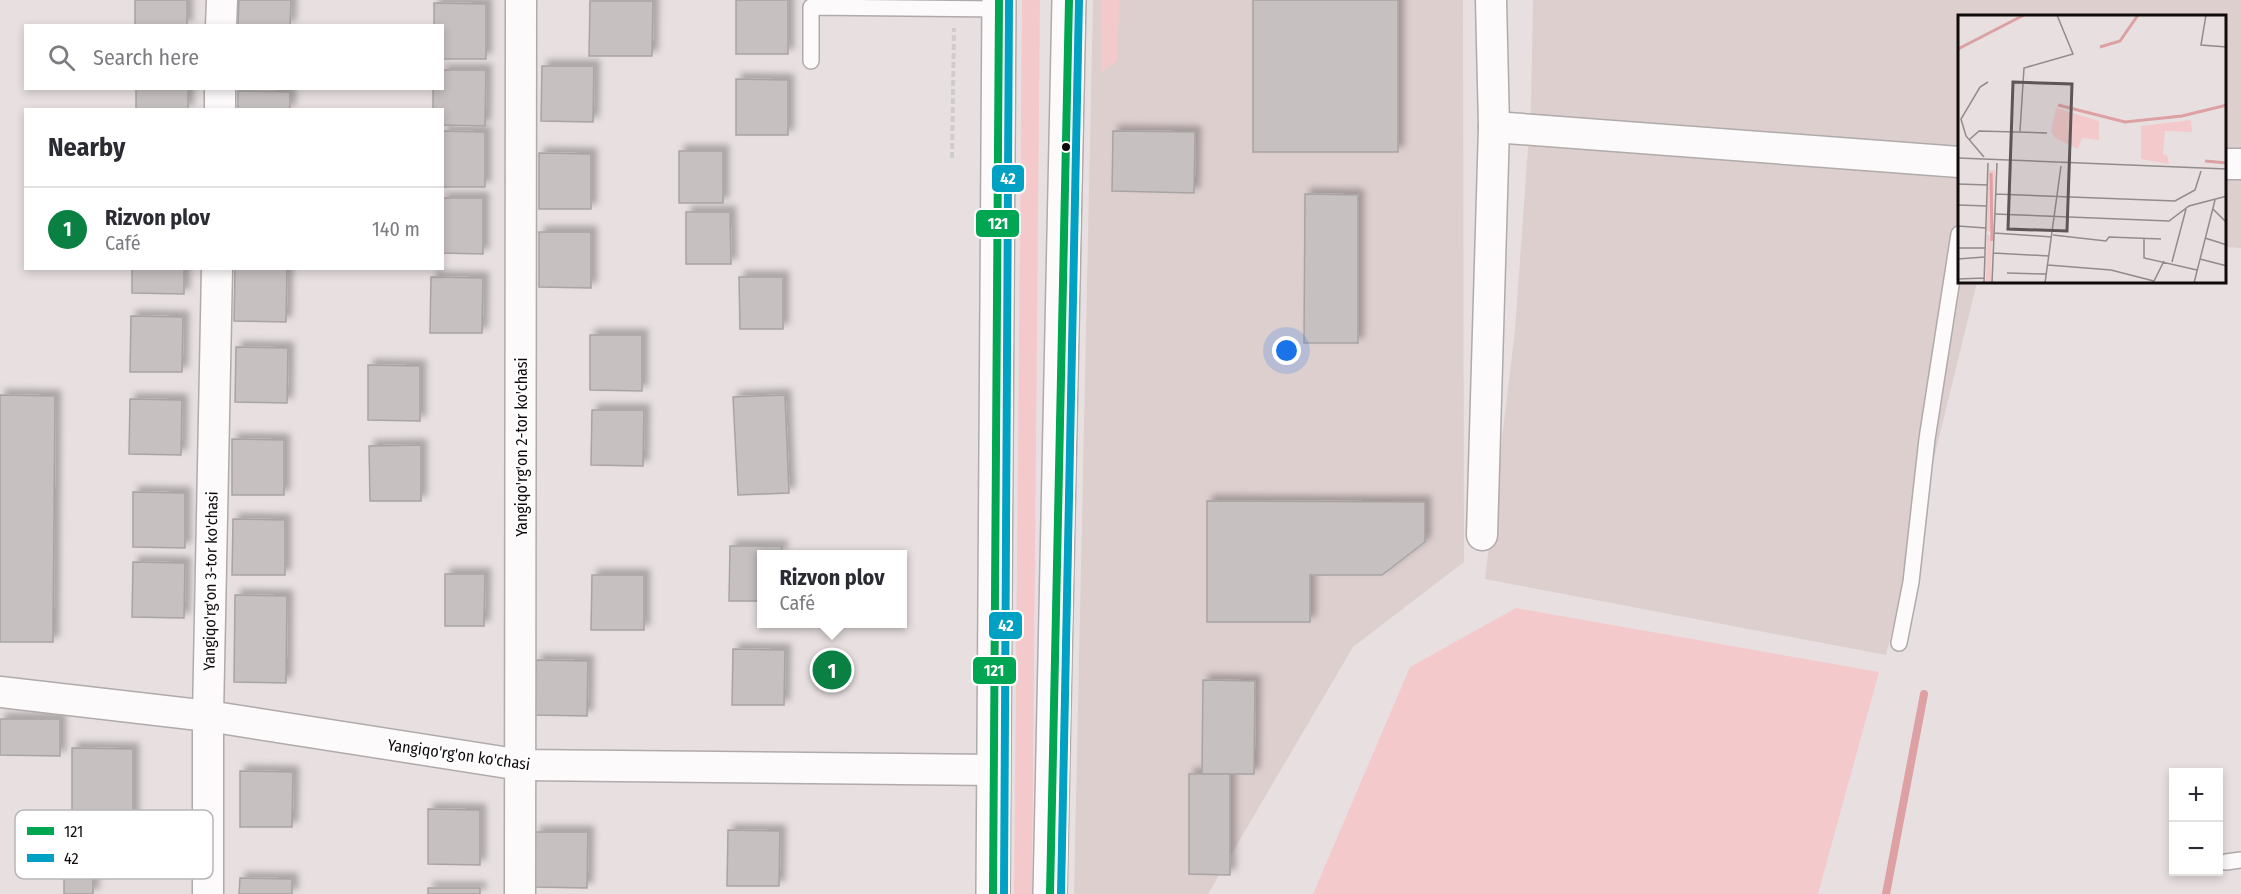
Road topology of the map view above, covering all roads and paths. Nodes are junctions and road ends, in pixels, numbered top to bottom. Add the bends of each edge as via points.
1 (222, 0) edge
2 (521, 0) edge
3 (1069, 0) edge
4 (1491, 0) edge
5 (999, 4) edge
6 (954, 8) junction
7 (221, 24) edge
8 (811, 60) dead end
9 (220, 90) edge
10 (220, 108) edge
11 (1494, 127) junction
12 (952, 158) dead end
13 (1958, 162) edge
14 (1958, 240) edge
15 (217, 270) edge
16 (1482, 535) dead end
17 (1899, 643) dead end
18 (0, 692) edge
19 (208, 716) junction
20 (520, 765) junction
21 (994, 770) junction
22 (207, 810) edge
23 (207, 879) edge
24 (207, 894) edge
25 (520, 894) edge
26 (993, 894) edge
27 (1050, 894) edge

1 - 7 street
2 - 20 street, Yangiqo'rg'on 2-tor ko'chasi
3 - 27 highway
4 - 11 street
5 - 6 lane
5 - 21 highway
6 - 8 lane via 812,7
6 - 12 path
9 - 10 street
11 - 13 street
11 - 16 street
14 - 17 lane via 1927,439 1911,582
15 - 19 street, Yangiqo'rg'on 3-tor ko'chasi
18 - 19 street, Yangiqo'rg'on ko'chasi
19 - 20 street, Yangiqo'rg'on ko'chasi
19 - 22 street, Yangiqo'rg'on 3-tor ko'chasi
20 - 21 street, Yangiqo'rg'on ko'chasi
20 - 25 street, Yangiqo'rg'on 2-tor ko'chasi
21 - 26 highway
23 - 24 street, Yangiqo'rg'on 3-tor ko'chasi

